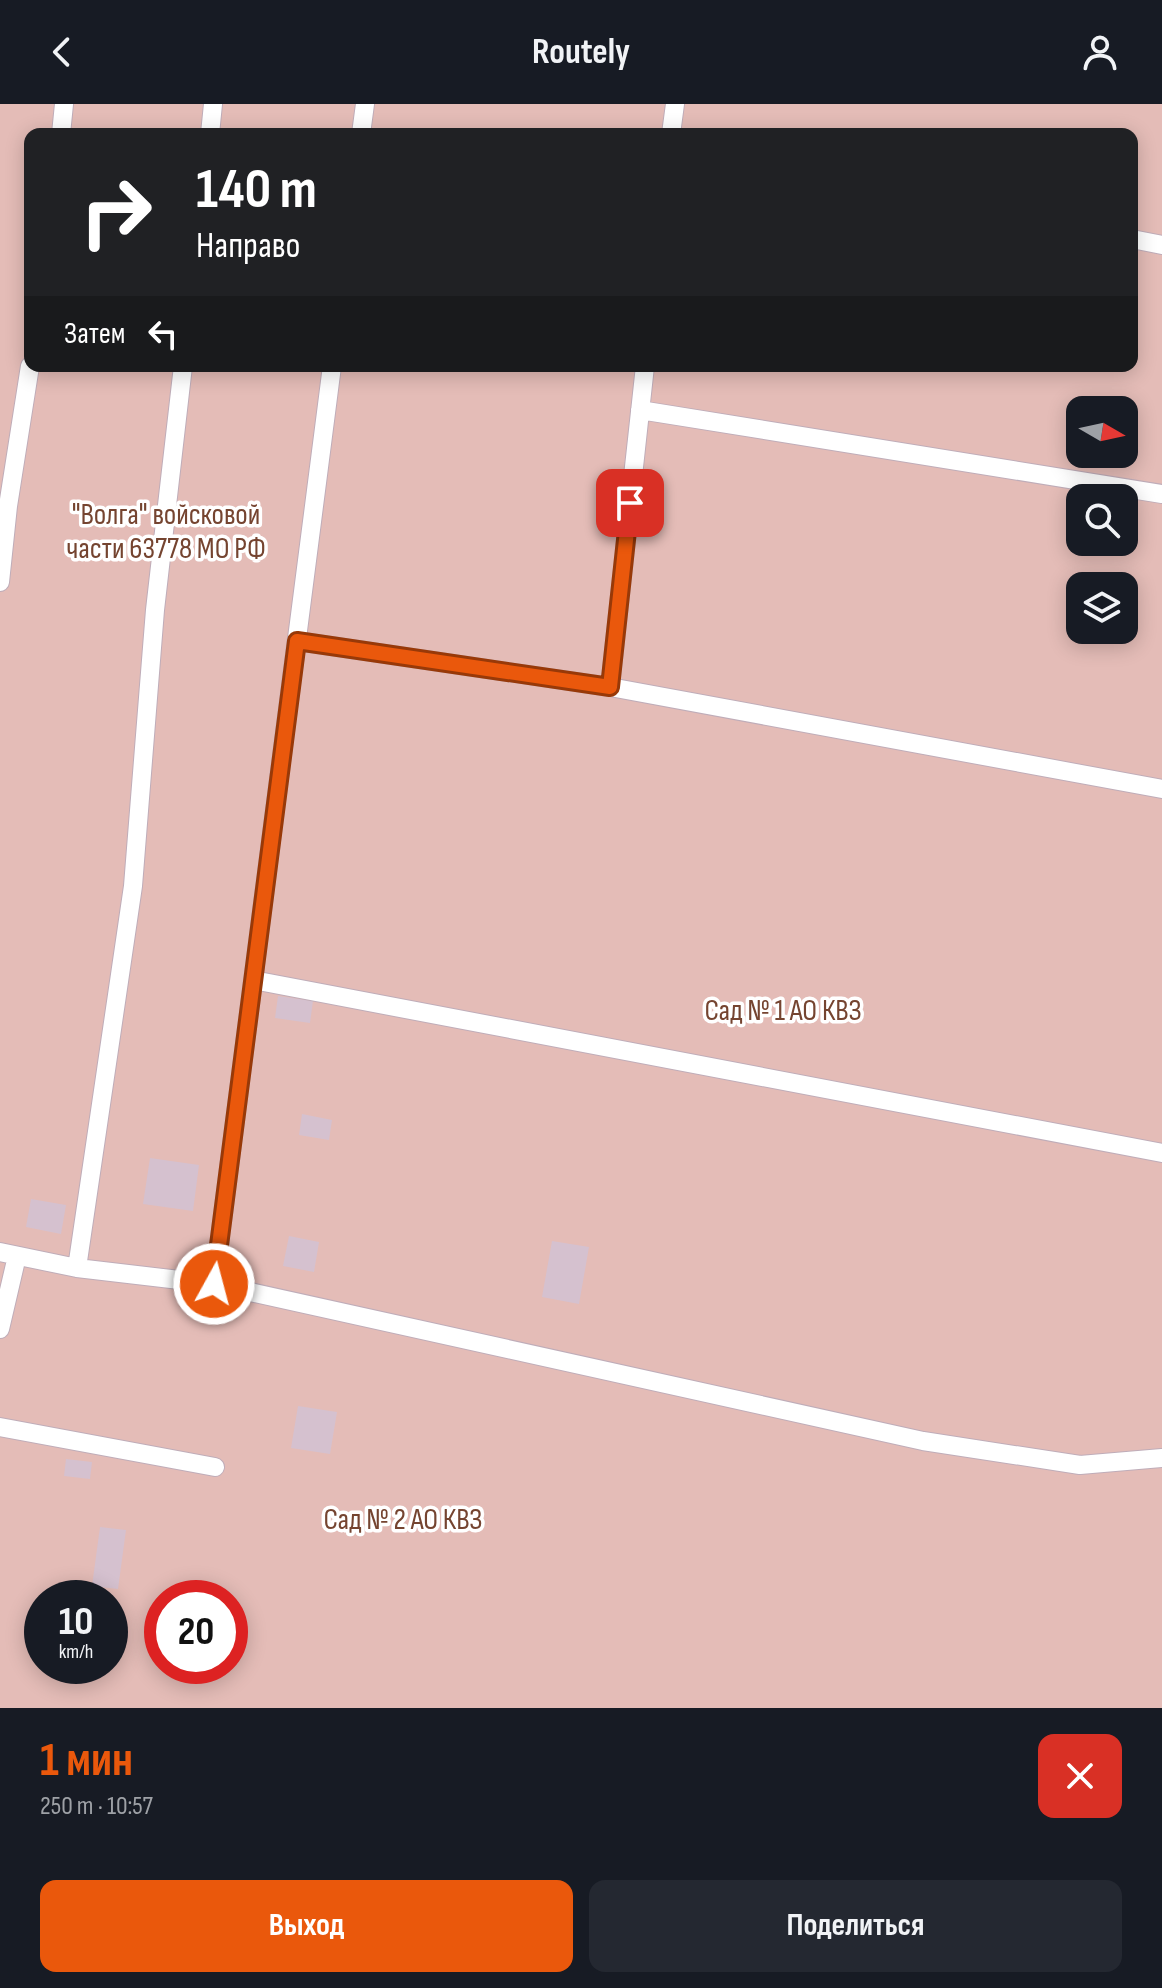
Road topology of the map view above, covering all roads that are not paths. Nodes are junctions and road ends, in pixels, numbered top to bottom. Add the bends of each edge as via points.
1 (64, 104) edge
2 (213, 104) edge
3 (365, 104) edge
4 (675, 104) edge
5 (62, 128) edge
6 (211, 128) edge
7 (362, 128) edge
8 (672, 128) edge
9 (1138, 240) edge
10 (1162, 245) edge
11 (29, 372) edge
12 (182, 372) edge
13 (331, 372) edge
14 (644, 372) edge
15 (640, 410) junction
16 (1162, 494) edge
17 (0, 582) edge
18 (297, 641) junction
19 (610, 687) junction
20 (1162, 789) edge
21 (253, 980) junction
22 (1162, 1153) edge
23 (8, 1254) edge
24 (77, 1268) junction
25 (214, 1284) junction
26 (0, 1329) edge
27 (0, 1427) edge
28 (1162, 1458) edge
29 (215, 1467) dead end

1 - 5 lane
2 - 6 lane
3 - 7 lane
4 - 8 lane
9 - 10 lane
11 - 17 lane
12 - 24 lane via 155,610 133,886
13 - 18 lane
14 - 15 lane
15 - 16 lane
15 - 19 lane
18 - 19 lane
18 - 21 lane
19 - 20 lane
21 - 22 lane
21 - 25 lane
23 - 24 lane
23 - 26 lane
24 - 25 lane
25 - 28 lane via 923,1441 1080,1465
27 - 29 lane

